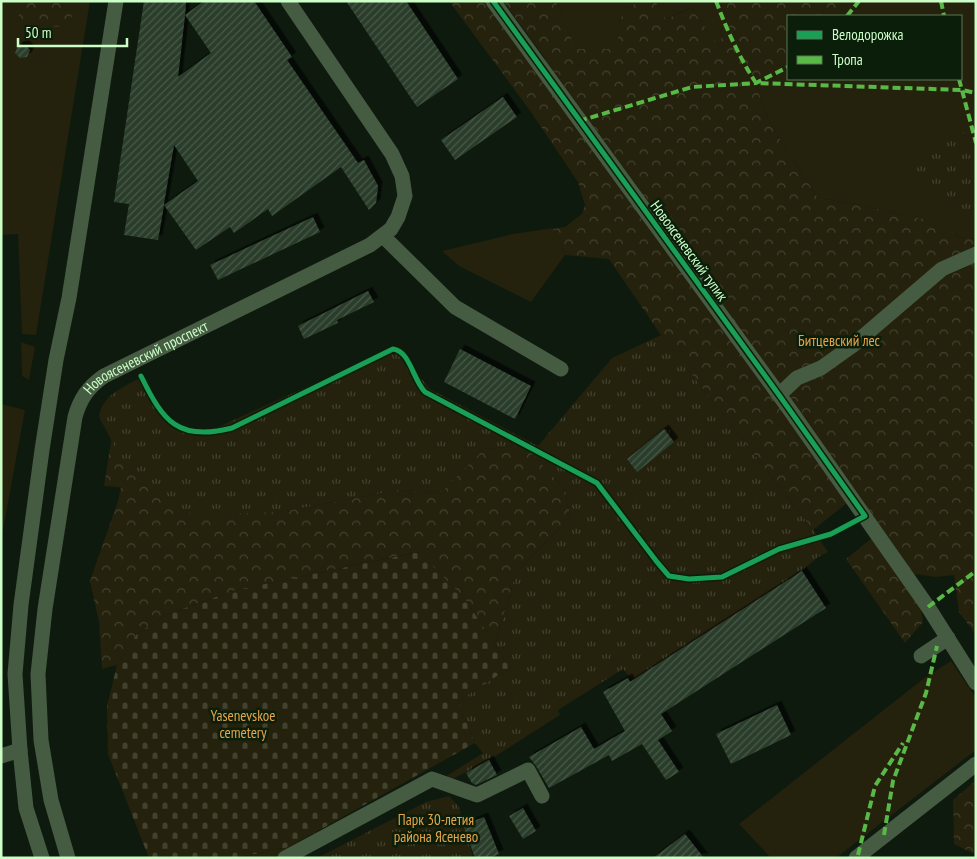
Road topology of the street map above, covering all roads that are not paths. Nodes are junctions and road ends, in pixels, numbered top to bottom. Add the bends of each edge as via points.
1 (116, 1) edge
2 (288, 1) edge
3 (493, 1) edge
4 (383, 236) junction
5 (976, 254) edge
6 (561, 368) dead end
7 (779, 395) junction
8 (948, 638) junction
9 (921, 656) dead end
10 (976, 683) edge
11 (20, 750) junction
12 (1, 756) edge
13 (976, 764) edge
14 (542, 796) dead end
15 (42, 858) edge
16 (68, 858) edge
17 (285, 858) edge
18 (856, 858) edge

1 - 11 street via 43,441 21,605 15,674
2 - 4 street, Новоясеневский проспект via 392,154 402,176 405,196 398,217
3 - 7 street, Новоясеневский тупик
4 - 6 street via 455,307
4 - 16 street, Новоясеневский проспект via 104,376 93,384 79,403 54,549 38,674 42,749 51,800
5 - 7 street via 942,269 852,346 821,368 797,378
7 - 8 street, Новоясеневский тупик
8 - 9 street
8 - 10 street, Новоясеневский тупик
11 - 12 street
11 - 15 street via 26,808
13 - 18 street
14 - 17 street via 528,770 477,795 432,779

